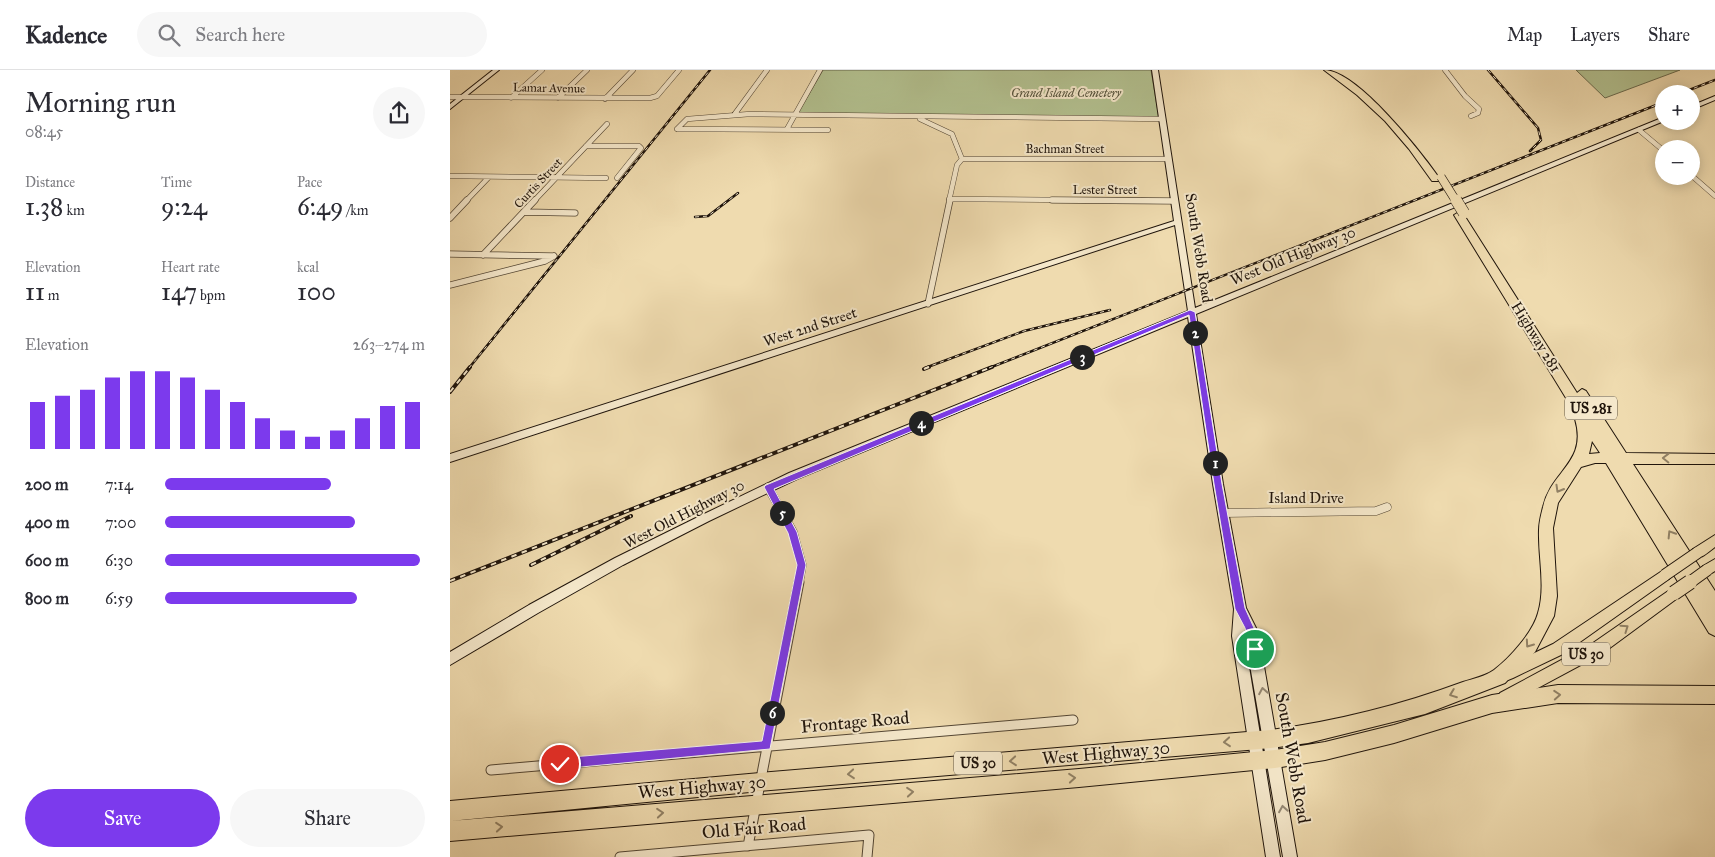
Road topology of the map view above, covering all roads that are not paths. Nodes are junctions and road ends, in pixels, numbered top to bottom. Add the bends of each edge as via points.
1 (496, 70) edge
2 (542, 70) edge
3 (587, 70) edge
4 (633, 70) edge
5 (678, 70) edge
6 (767, 70) edge
7 (820, 70) edge
8 (1156, 70) edge
9 (1328, 70) edge
10 (1339, 70) edge
11 (1445, 70) edge
12 (450, 98) edge
13 (461, 98) junction
14 (511, 98) junction
15 (558, 98) junction
16 (1715, 98) edge
17 (605, 99) junction
18 (1700, 104) edge
19 (450, 106) edge
20 (736, 113) junction
21 (796, 113) junction
22 (913, 116) junction
23 (1471, 116) dead end
24 (1162, 119) junction
25 (1655, 123) edge
26 (607, 124) dead end
27 (787, 129) junction
28 (828, 130) dead end
29 (1639, 130) junction
30 (1655, 143) edge
31 (586, 146) junction
32 (962, 159) junction
33 (1168, 159) junction
34 (450, 176) edge
35 (489, 177) junction
36 (556, 177) junction
37 (606, 178) dead end
38 (617, 178) dead end
39 (1438, 178) junction
40 (1700, 183) edge
41 (1715, 196) edge
42 (949, 199) junction
43 (1175, 200) junction
44 (453, 212) edge
45 (524, 212) junction
46 (575, 213) dead end
47 (1462, 214) junction
48 (450, 218) edge
49 (1178, 222) junction
50 (450, 254) edge
51 (483, 254) junction
52 (450, 285) edge
53 (928, 304) junction
54 (1192, 312) junction
55 (1573, 397) junction
56 (450, 458) edge
57 (1617, 458) junction
58 (1715, 459) edge
59 (1576, 463) junction
60 (768, 487) junction
61 (1387, 507) dead end
62 (1224, 513) junction
63 (1715, 540) edge
64 (1711, 567) edge
65 (1715, 605) edge
66 (1715, 628) edge
67 (450, 659) edge
68 (1499, 677) junction
69 (1674, 695) junction
70 (1715, 695) edge
71 (1715, 700) edge
72 (1492, 704) junction
73 (1072, 720) dead end
74 (1263, 739) junction
75 (766, 746) junction
76 (1266, 760) junction
77 (492, 770) dead end
78 (760, 782) junction
79 (755, 804) junction
80 (450, 811) edge
81 (450, 831) edge
82 (748, 846) junction
83 (620, 857) edge
84 (867, 857) edge
85 (1272, 857) edge
86 (1290, 857) edge

1 - 13 street
2 - 14 street
3 - 15 street
4 - 17 street
5 - 17 street, Lamar Avenue via 657,96
6 - 20 street
7 - 21 street
8 - 24 street, South Webb Road
9 - 39 highway, Highway 281 / US 281 via 1391,120
10 - 39 highway, Highway 281 / US 281 via 1399,120 1418,143
11 - 23 street via 1479,109
12 - 13 street, Lamar Avenue
13 - 14 street, Lamar Avenue
13 - 19 street
14 - 15 street, Lamar Avenue
15 - 17 street, Lamar Avenue
16 - 18 street
20 - 21 street
20 - 27 street via 687,119 677,129
21 - 22 street
21 - 27 street
22 - 24 street
22 - 32 street via 952,134
24 - 33 street, South Webb Road
25 - 29 street, West Old Highway 30
26 - 31 street, Curtis Street
27 - 28 street
29 - 30 street
29 - 54 street, West Old Highway 30
31 - 36 street, Curtis Street
31 - 38 street via 641,148
32 - 33 street, Bachman Street
32 - 42 street via 957,165
33 - 43 street, South Webb Road
34 - 35 street
35 - 36 street
35 - 44 street
36 - 37 street
36 - 45 street, Curtis Street
39 - 47 highway, Highway 281 / US 281
40 - 41 street
42 - 43 street, Lester Street
42 - 53 street
43 - 49 street, South Webb Road
44 - 48 street
45 - 46 street
45 - 51 street, Curtis Street
47 - 55 highway, Highway 281 / US 281
47 - 57 highway, Highway 281 / US 281
49 - 53 street, West 2nd Street
49 - 54 street, South Webb Road
50 - 51 street
51 - 52 street via 554,256
53 - 56 street, West 2nd Street
54 - 60 street, West Old Highway 30
54 - 62 street, South Webb Road
55 - 57 highway, Highway 281 / US 281
55 - 59 highway via 1586,435 1584,453
58 -> 57 highway
57 - 59 highway via 1586,459
65 -> 57 highway, Highway 281 / US 281
57 - 66 highway, Highway 281 / US 281
59 -> 68 highway via 1559,487 1549,511 1546,528 1549,596 1546,616 1529,646
60 - 67 street, West Old Highway 30 via 607,569
60 - 75 street via 793,532 802,565
61 - 62 street, Island Drive via 1376,511
62 - 74 street, South Webb Road via 1240,609 1238,636
63 - 68 main road, West Highway 30 / US 30, bridge via 1558,649
72 -> 64 main road, West Highway 30 / US 30, bridge via 1598,648
68 -> 74 highway, West Highway 30 / US 30 via 1425,705 1308,734
69 - 70 highway
69 - 71 highway
72 -> 69 highway via 1558,694
72 - 76 highway, West Highway 30 / US 30 via 1394,734 1325,751
73 - 75 street, Frontage Road
74 - 76 street, South Webb Road
74 -> 78 highway, West Highway 30 / US 30
75 - 77 street, Frontage Road
75 - 78 street
79 -> 76 highway, West Highway 30 / US 30
76 - 85 street, South Webb Road
86 -> 76 street, South Webb Road
78 - 79 street
78 - 80 highway, West Highway 30 / US 30
81 -> 79 highway, West Highway 30 / US 30
79 - 82 street
82 - 83 street, Old Fair Road
82 - 84 street, Old Fair Road via 869,835

